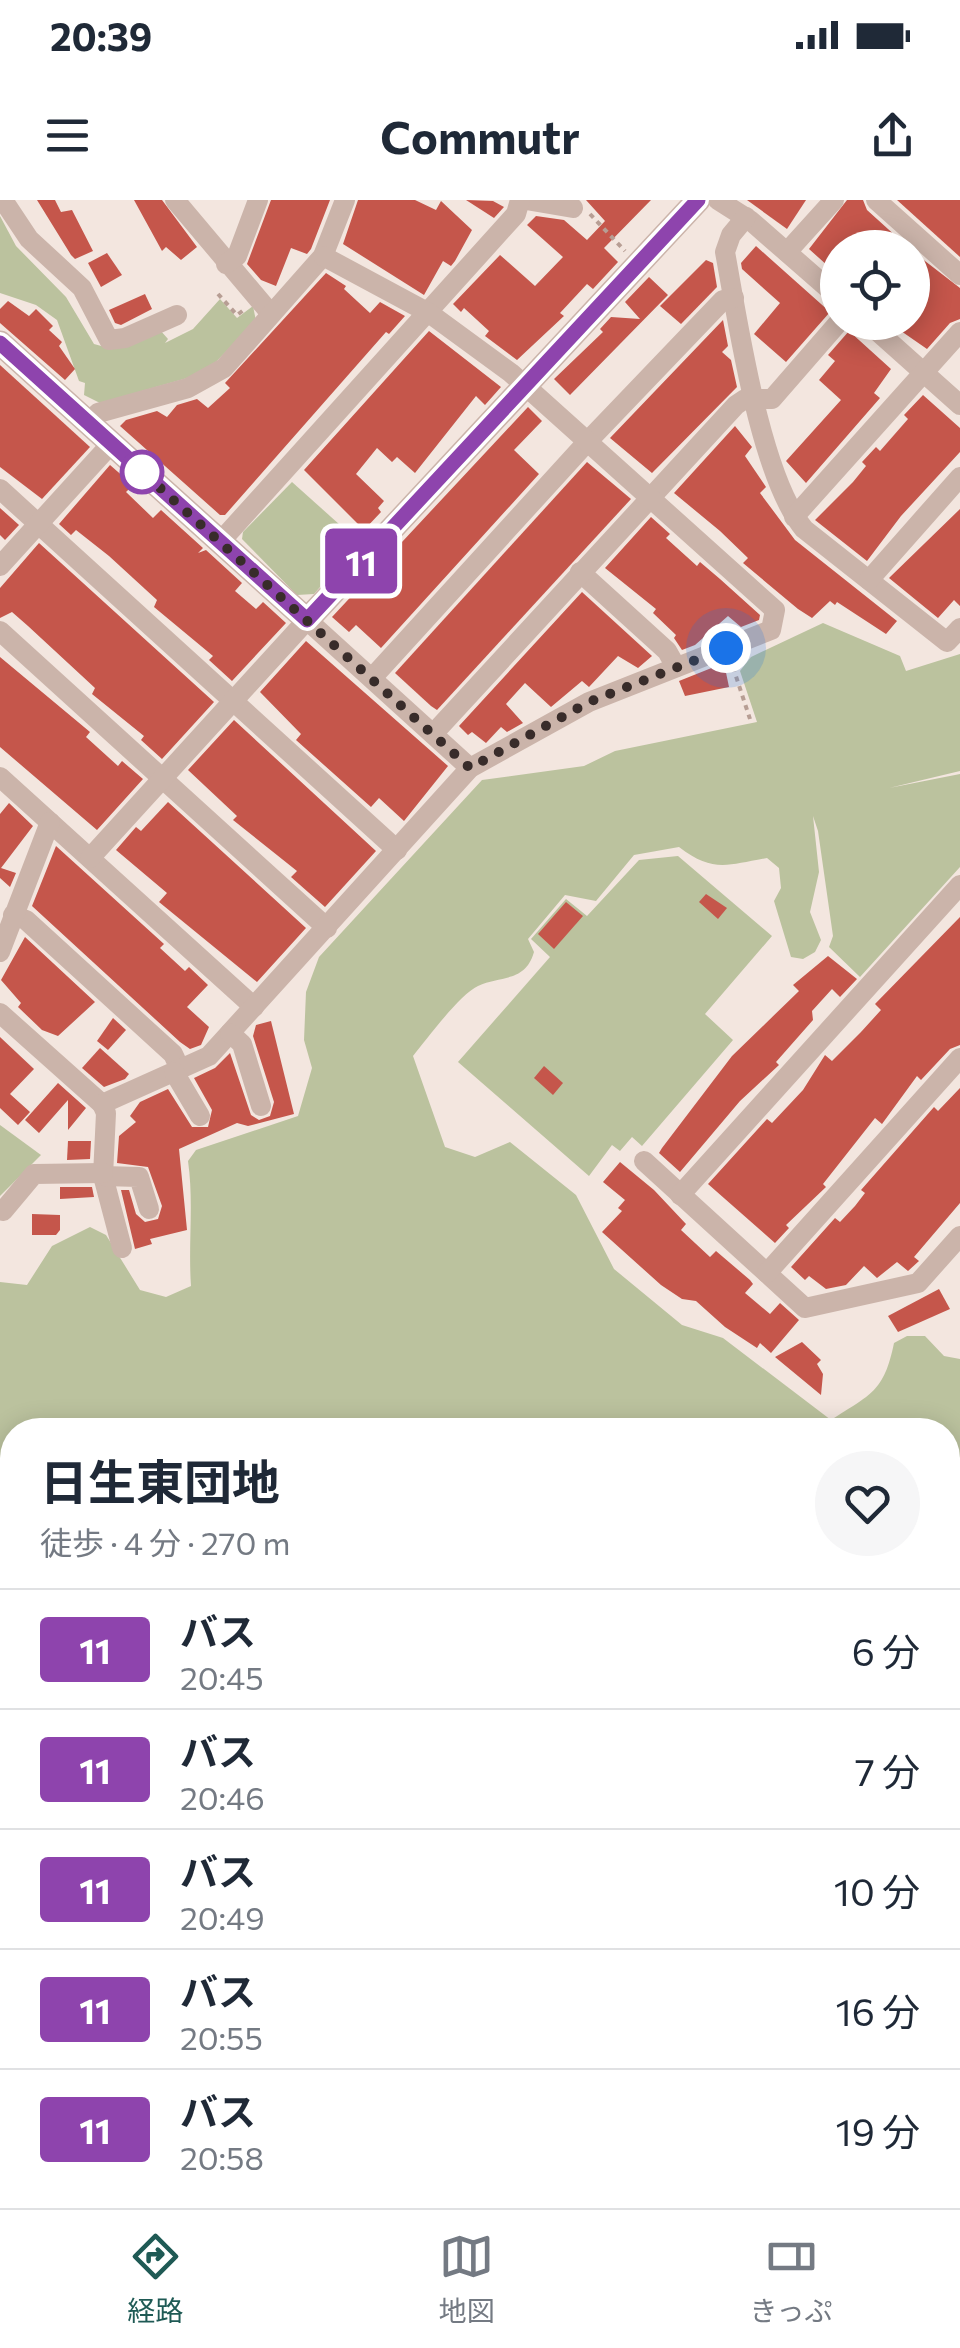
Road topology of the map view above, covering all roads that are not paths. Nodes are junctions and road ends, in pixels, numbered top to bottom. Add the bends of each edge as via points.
1 (4, 200) edge
2 (174, 200) edge
3 (258, 200) edge
4 (344, 200) edge
5 (523, 200) edge
6 (698, 200) edge
7 (718, 200) edge
8 (834, 200) edge
9 (876, 200) edge
10 (580, 210) road end
11 (746, 217) junction
12 (787, 252) junction
13 (323, 256) junction
14 (226, 264) junction
15 (960, 275) edge
16 (820, 281) edge
17 (734, 298) junction
18 (429, 313) junction
19 (271, 314) junction
20 (177, 315) dead end
21 (960, 332) edge
22 (823, 340) edge
23 (886, 340) edge
24 (0, 343) edge
25 (923, 373) junction
26 (523, 383) junction
27 (754, 399) junction
28 (960, 406) edge
29 (88, 423) junction
30 (588, 441) junction
31 (111, 444) junction
32 (960, 476) edge
33 (0, 490) edge
34 (650, 496) junction
35 (794, 518) junction
36 (38, 524) junction
37 (220, 542) junction
38 (0, 566) edge
39 (580, 572) junction
40 (869, 580) junction
41 (307, 620) junction
42 (960, 628) edge
43 (0, 632) edge
44 (676, 668) junction
45 (372, 678) junction
46 (233, 700) junction
47 (433, 734) junction
48 (470, 768) junction
49 (0, 777) edge
50 (162, 779) junction
51 (50, 822) junction
52 (397, 850) junction
53 (90, 858) junction
54 (956, 897) edge
55 (14, 915) junction
56 (327, 928) junction
57 (0, 952) edge
58 (254, 1007) junction
59 (0, 1013) edge
60 (230, 1033) junction
61 (960, 1058) edge
62 (177, 1070) junction
63 (102, 1104) junction
64 (260, 1106) dead end
65 (200, 1116) dead end
66 (644, 1161) dead end
67 (103, 1175) junction
68 (680, 1194) junction
69 (149, 1209) dead end
70 (3, 1211) dead end
71 (960, 1236) edge
72 (122, 1248) dead end
73 (767, 1274) junction

1 - 20 street via 29,239 82,288 109,340
2 - 14 street
3 - 14 street via 237,256
4 - 13 street
5 - 10 street
5 - 18 street
6 - 26 street
7 - 11 street
8 - 12 street
9 - 15 street
11 - 12 street
11 - 17 street via 726,246
12 - 16 street
13 - 18 street
13 - 19 street
14 - 19 street
17 - 27 street
17 - 30 street via 723,300
18 - 26 street
18 - 37 street
19 - 29 street via 207,381 98,413
21 - 25 street
22 - 27 street via 772,399
23 - 25 street
24 - 29 street
25 - 28 street
25 - 35 street
26 - 30 street
26 - 41 street
27 - 34 street via 736,405
27 - 35 street
29 - 31 street
30 - 34 street
30 - 45 street
31 - 36 street
31 - 37 street
32 - 40 street
33 - 36 street
34 - 39 street
34 - 44 street via 775,610 771,630
35 - 40 street
36 - 38 street
36 - 46 street
37 - 41 street
39 - 44 street via 668,651
39 - 47 street
40 - 42 street via 947,642
41 - 45 street
41 - 46 street
43 - 50 street
44 - 48 street via 589,702
45 - 47 street
46 - 50 street
46 - 52 street
47 - 48 street
48 - 52 street
49 - 51 street
50 - 53 street
50 - 56 street
51 - 53 street
51 - 55 street
52 - 56 street
53 - 58 street
54 - 68 street
55 - 57 street
55 - 62 street via 173,1054
56 - 58 street
58 - 60 street
59 - 63 street
60 - 62 street via 210,1056
60 - 64 street via 242,1044
61 - 73 street
62 - 63 street
62 - 65 street
63 - 67 street
66 - 68 street
67 - 69 street via 140,1169
67 - 70 street via 34,1174
67 - 72 street
68 - 73 street
71 - 73 street via 918,1283 805,1308

